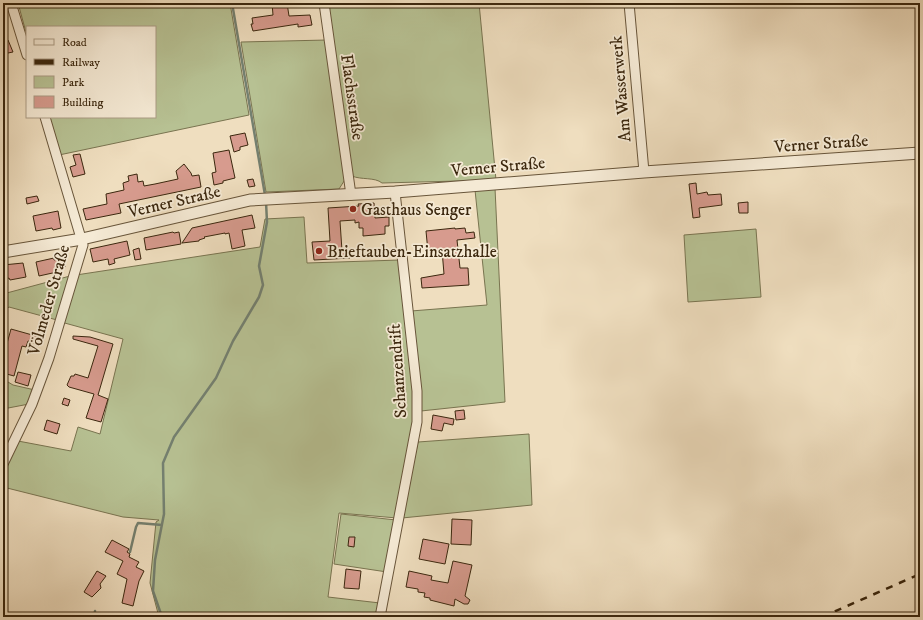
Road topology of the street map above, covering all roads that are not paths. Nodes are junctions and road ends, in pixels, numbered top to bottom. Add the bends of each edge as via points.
1 (11, 3) edge
2 (324, 3) edge
3 (629, 3) edge
4 (26, 52) edge
5 (45, 118) edge
6 (920, 153) edge
7 (644, 172) junction
8 (395, 192) junction
9 (351, 195) junction
10 (82, 239) junction
11 (3, 252) edge
12 (3, 464) edge
13 (380, 617) edge

1 - 4 street
2 - 9 street, Flachsstraße
3 - 7 street, Am Wasserwerk
5 - 10 street, Völmeder Straße
6 - 7 street, Verner Straße
7 - 8 street, Verner Straße
8 - 9 street, Verner Straße
8 - 13 street, Schanzendrift via 418,413
9 - 10 street, Verner Straße via 250,200
10 - 11 street, Verner Straße
10 - 12 street, Völmeder Straße via 83,245 49,358 32,404

